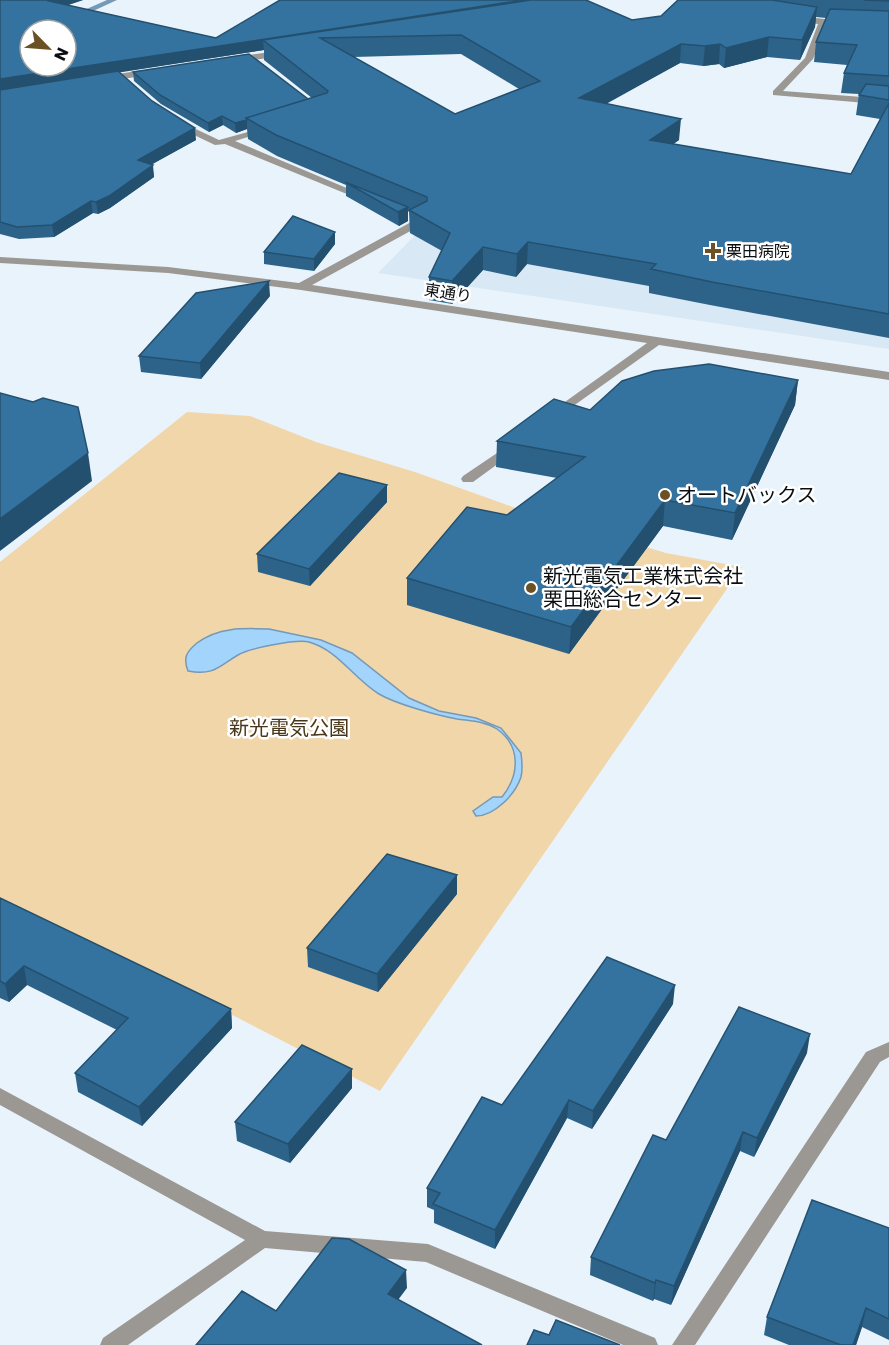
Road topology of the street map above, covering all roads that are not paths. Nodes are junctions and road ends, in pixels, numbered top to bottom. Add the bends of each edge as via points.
1 (788, 18) edge
2 (823, 23) junction
3 (854, 24) edge
4 (299, 50) edge
5 (253, 58) junction
6 (220, 62) edge
7 (261, 65) edge
8 (165, 70) edge
9 (121, 76) junction
10 (98, 80) edge
11 (129, 85) edge
12 (889, 102) edge
13 (169, 119) edge
14 (280, 124) edge
15 (227, 141) junction
16 (378, 203) edge
17 (400, 212) edge
18 (0, 260) edge
19 (301, 287) junction
20 (657, 341) junction
21 (889, 376) edge
22 (544, 424) edge
23 (525, 438) edge
24 (468, 479) dead end
25 (889, 1049) edge
26 (0, 1096) edge
27 (262, 1239) junction
28 (111, 1345) edge
29 (647, 1345) edge
30 (683, 1345) edge

1 - 2 street
2 - 3 street
2 - 12 street via 809,59 776,93
4 - 5 street
5 - 6 street
5 - 7 street
8 - 9 street
9 - 10 street
9 - 11 street
13 - 15 street via 218,143
14 - 15 street
15 - 16 street
17 - 19 street via 421,221
18 - 19 street, 東通り via 168,270
19 - 20 street, 東通り
20 - 21 street, 東通り
20 - 22 street
23 - 24 street
25 - 30 street via 873,1057
26 - 27 street
27 - 28 street
27 - 29 street via 428,1254

